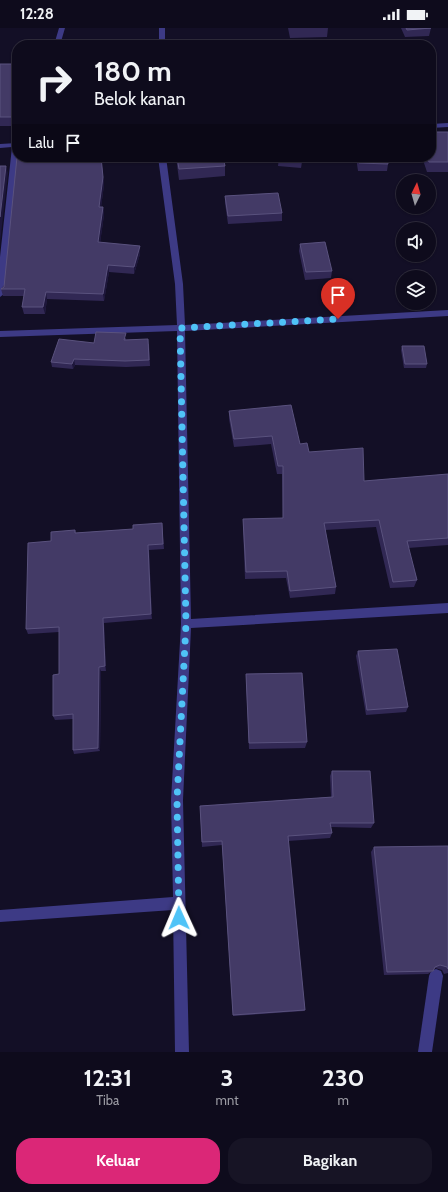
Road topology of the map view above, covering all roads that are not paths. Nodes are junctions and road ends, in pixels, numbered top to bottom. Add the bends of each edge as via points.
1 (62, 28) edge
2 (162, 28) edge
3 (58, 40) edge
4 (162, 40) edge
5 (448, 125) edge
6 (436, 126) edge
7 (12, 145) edge
8 (0, 146) edge
9 (14, 162) edge
10 (163, 162) edge
11 (0, 294) edge
12 (448, 313) edge
13 (180, 328) junction
14 (0, 334) edge
15 (448, 608) edge
16 (186, 624) junction
17 (178, 903) junction
18 (0, 916) edge
19 (436, 976) edge
20 (182, 1052) edge
21 (424, 1052) edge

1 - 3 street
2 - 4 street
5 - 6 street
7 - 8 street
9 - 11 street
10 - 13 street via 179,284
12 - 13 street
13 - 14 street
13 - 16 street
15 - 16 street
16 - 17 street via 177,800
17 - 18 street
17 - 20 street
19 - 21 street

